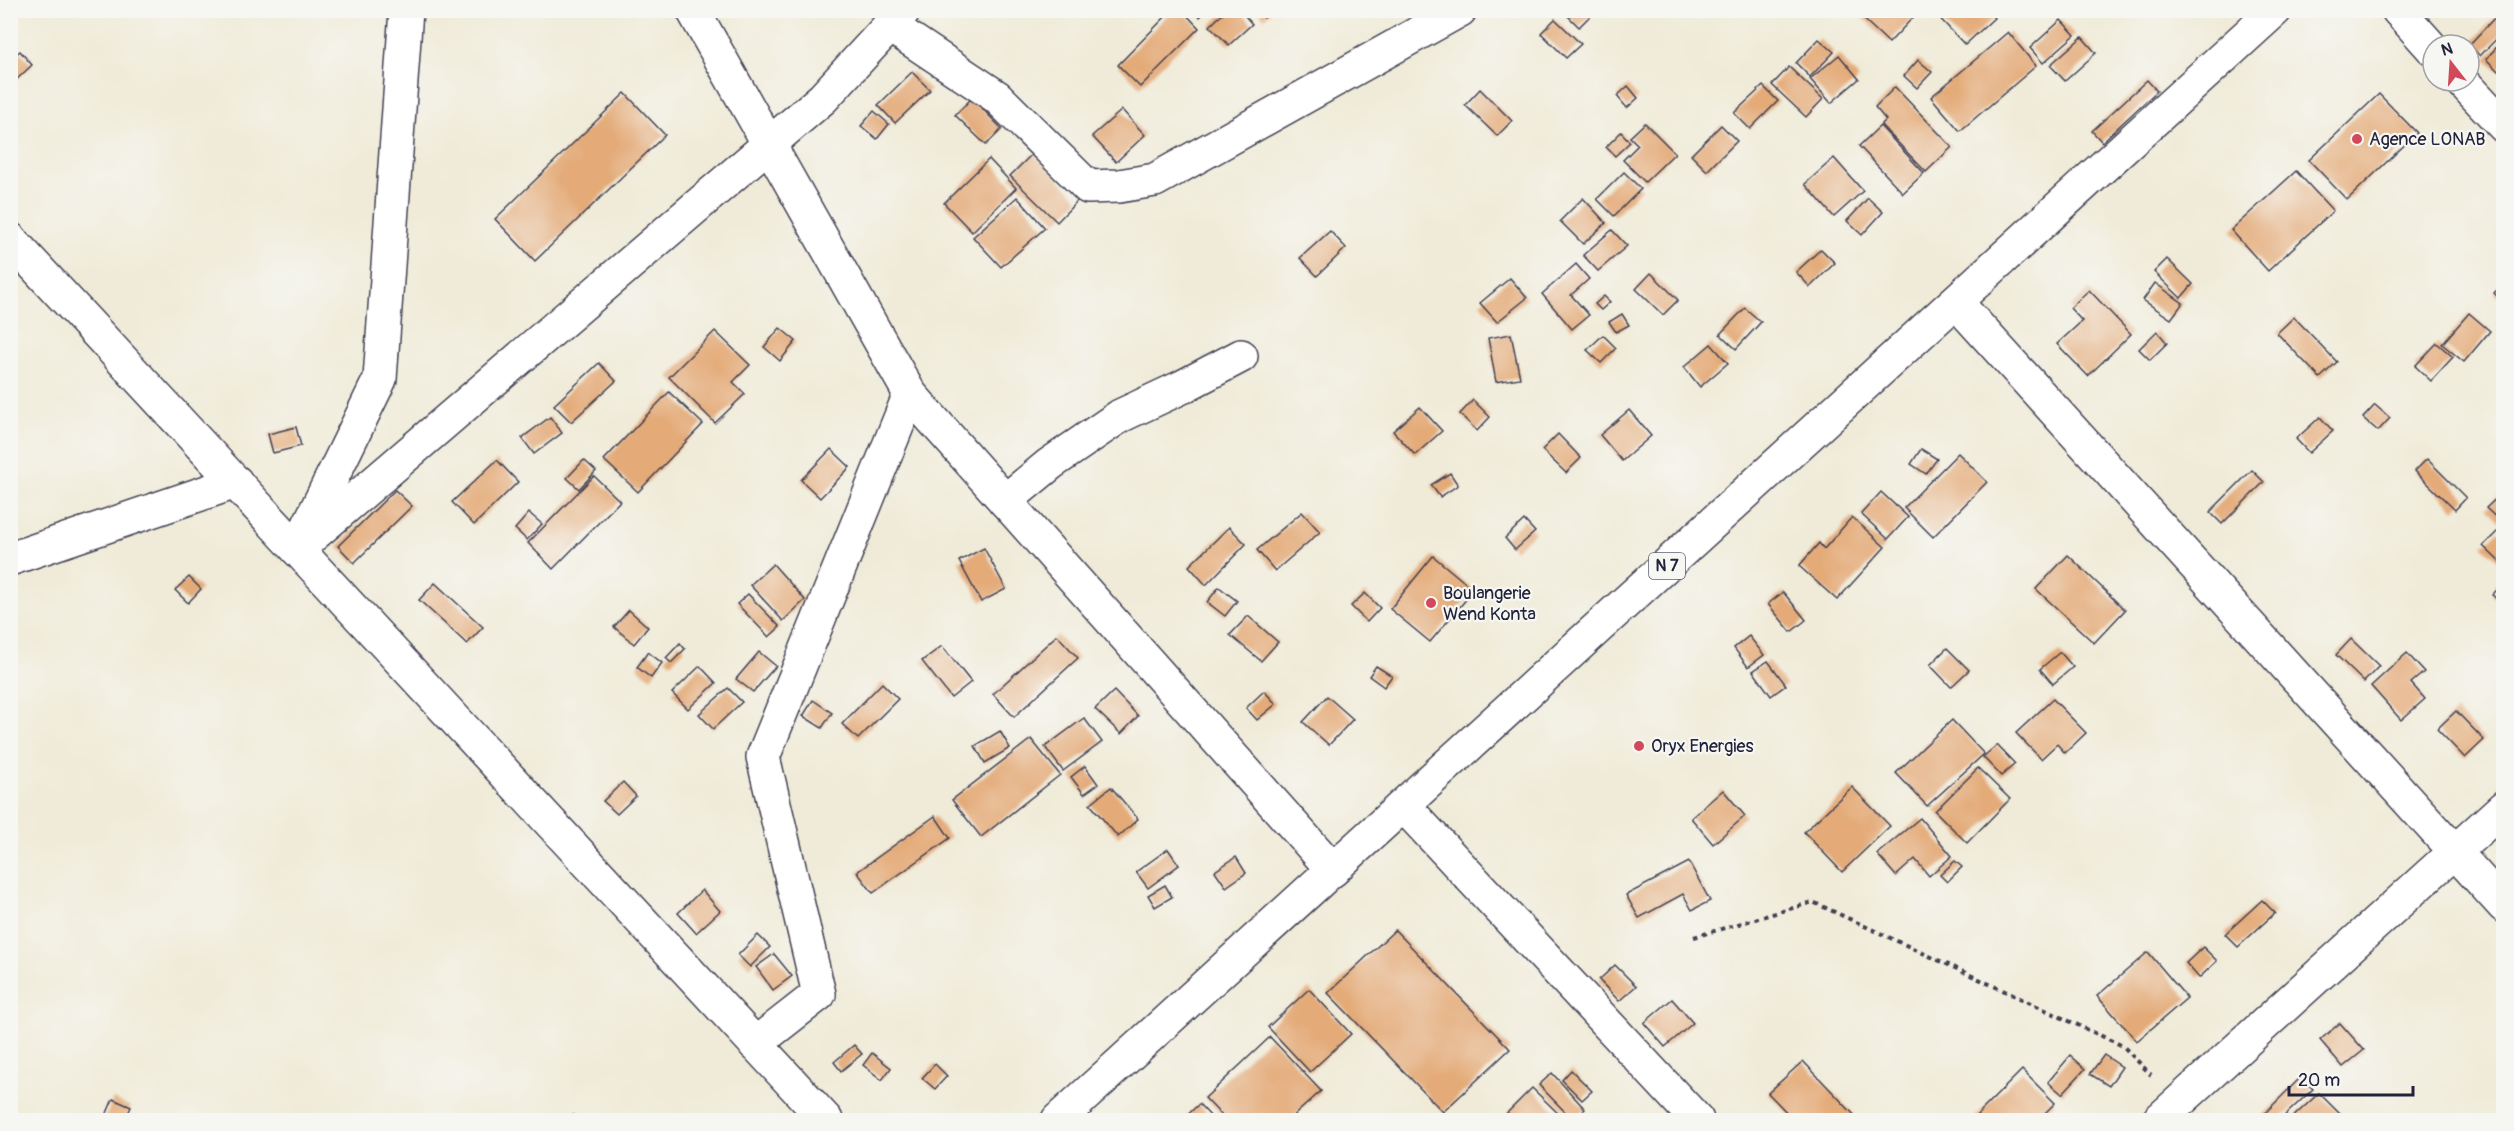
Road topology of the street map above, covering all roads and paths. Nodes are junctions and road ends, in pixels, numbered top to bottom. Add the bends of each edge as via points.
1 (406, 10) edge
2 (693, 10) edge
3 (1460, 10) edge
4 (2275, 10) edge
5 (2398, 10) edge
6 (896, 18) edge
7 (2421, 36) edge
8 (2473, 93) edge
9 (2504, 126) edge
10 (768, 146) junction
11 (10, 239) edge
12 (1956, 302) junction
13 (1241, 356) dead end
14 (910, 394) junction
15 (236, 483) junction
16 (1005, 501) junction
17 (297, 549) junction
18 (10, 559) edge
19 (1404, 806) junction
20 (2504, 807) edge
21 (2455, 852) junction
22 (1333, 870) junction
23 (2504, 906) edge
24 (1694, 937) dead end
25 (755, 1044) junction
26 (2169, 1112) edge
27 (826, 1120) edge
28 (1058, 1120) edge
29 (1697, 1120) edge

1 - 17 main road via 380,379
2 - 10 main road
3 - 6 main road via 1155,180 1088,188 997,97
4 - 12 main road, N 7
5 - 7 main road
6 - 10 main road via 823,98
8 - 9 main road
10 - 14 main road
10 - 17 main road
11 - 15 main road
12 - 19 main road, N 7
12 - 21 main road
13 - 16 main road via 1120,416 1050,464
14 - 16 main road
14 - 25 main road via 763,758 819,994
15 - 17 main road
15 - 18 main road
16 - 22 main road
17 - 25 main road
19 - 22 main road, N 7
19 - 29 main road
20 - 21 main road
21 - 23 main road
21 - 26 main road
22 - 28 main road, N 7
24 - 26 path via 1813,902 2122,1046
25 - 27 main road

